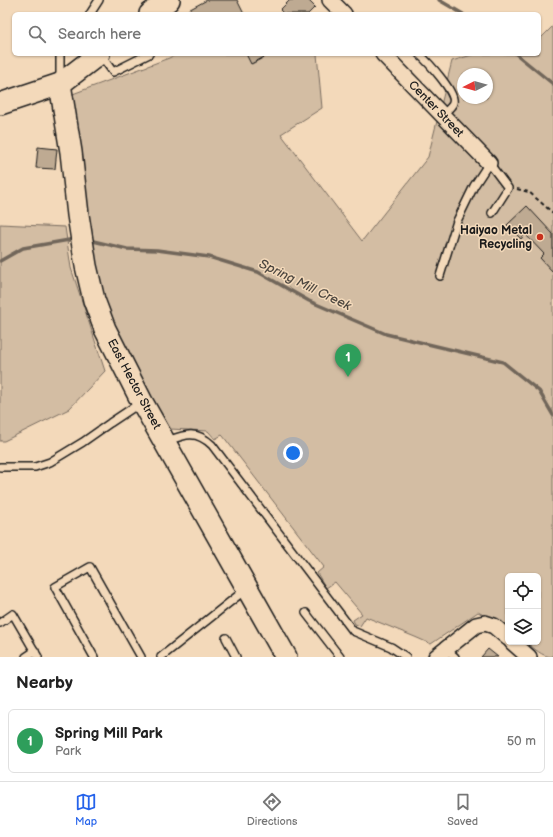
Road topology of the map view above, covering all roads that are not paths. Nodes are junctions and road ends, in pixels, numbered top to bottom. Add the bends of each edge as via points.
1 (99, 0) edge
2 (330, 0) edge
3 (91, 12) edge
4 (342, 12) edge
5 (60, 56) edge
6 (96, 56) edge
7 (101, 56) edge
8 (145, 56) edge
9 (385, 56) edge
10 (421, 56) edge
11 (60, 84) junction
12 (0, 104) edge
13 (442, 115) junction
14 (489, 163) junction
15 (492, 213) dead end
16 (440, 276) dead end
17 (142, 402) junction
18 (164, 442) junction
19 (0, 467) edge
20 (247, 589) junction
21 (306, 613) dead end
22 (0, 623) edge
23 (505, 635) edge
24 (226, 638) dead end
25 (515, 645) edge
26 (37, 654) edge
27 (446, 654) edge
28 (26, 657) edge
29 (94, 657) edge
30 (141, 657) edge
31 (161, 657) edge
32 (236, 657) edge
33 (286, 657) edge
34 (340, 657) edge
35 (406, 657) edge
36 (529, 657) edge

1 - 3 lane
2 - 4 street
5 - 11 lane
6 - 11 main road
7 - 8 lane via 113,72
9 - 13 street, Center Street
10 - 13 lane via 435,70 453,99 453,104
11 - 12 main road
11 - 17 main road, East Hector Street via 72,152 86,266 94,300 105,329
13 - 14 street, Center Street
14 - 15 lane via 508,188
14 - 16 lane via 474,186 457,221
17 - 18 main road, East Hector Street
17 - 19 lane via 50,462 35,467
18 - 20 main road, East Hector Street
18 - 35 lane via 193,434 206,439 353,631 391,647
20 - 31 lane
20 - 33 main road, East Hector Street
21 - 34 lane
22 - 26 lane via 13,614
23 - 27 street via 494,626 485,623 476,625
24 - 32 lane
25 - 36 street
26 - 28 lane
29 - 30 lane via 55,587 90,567

